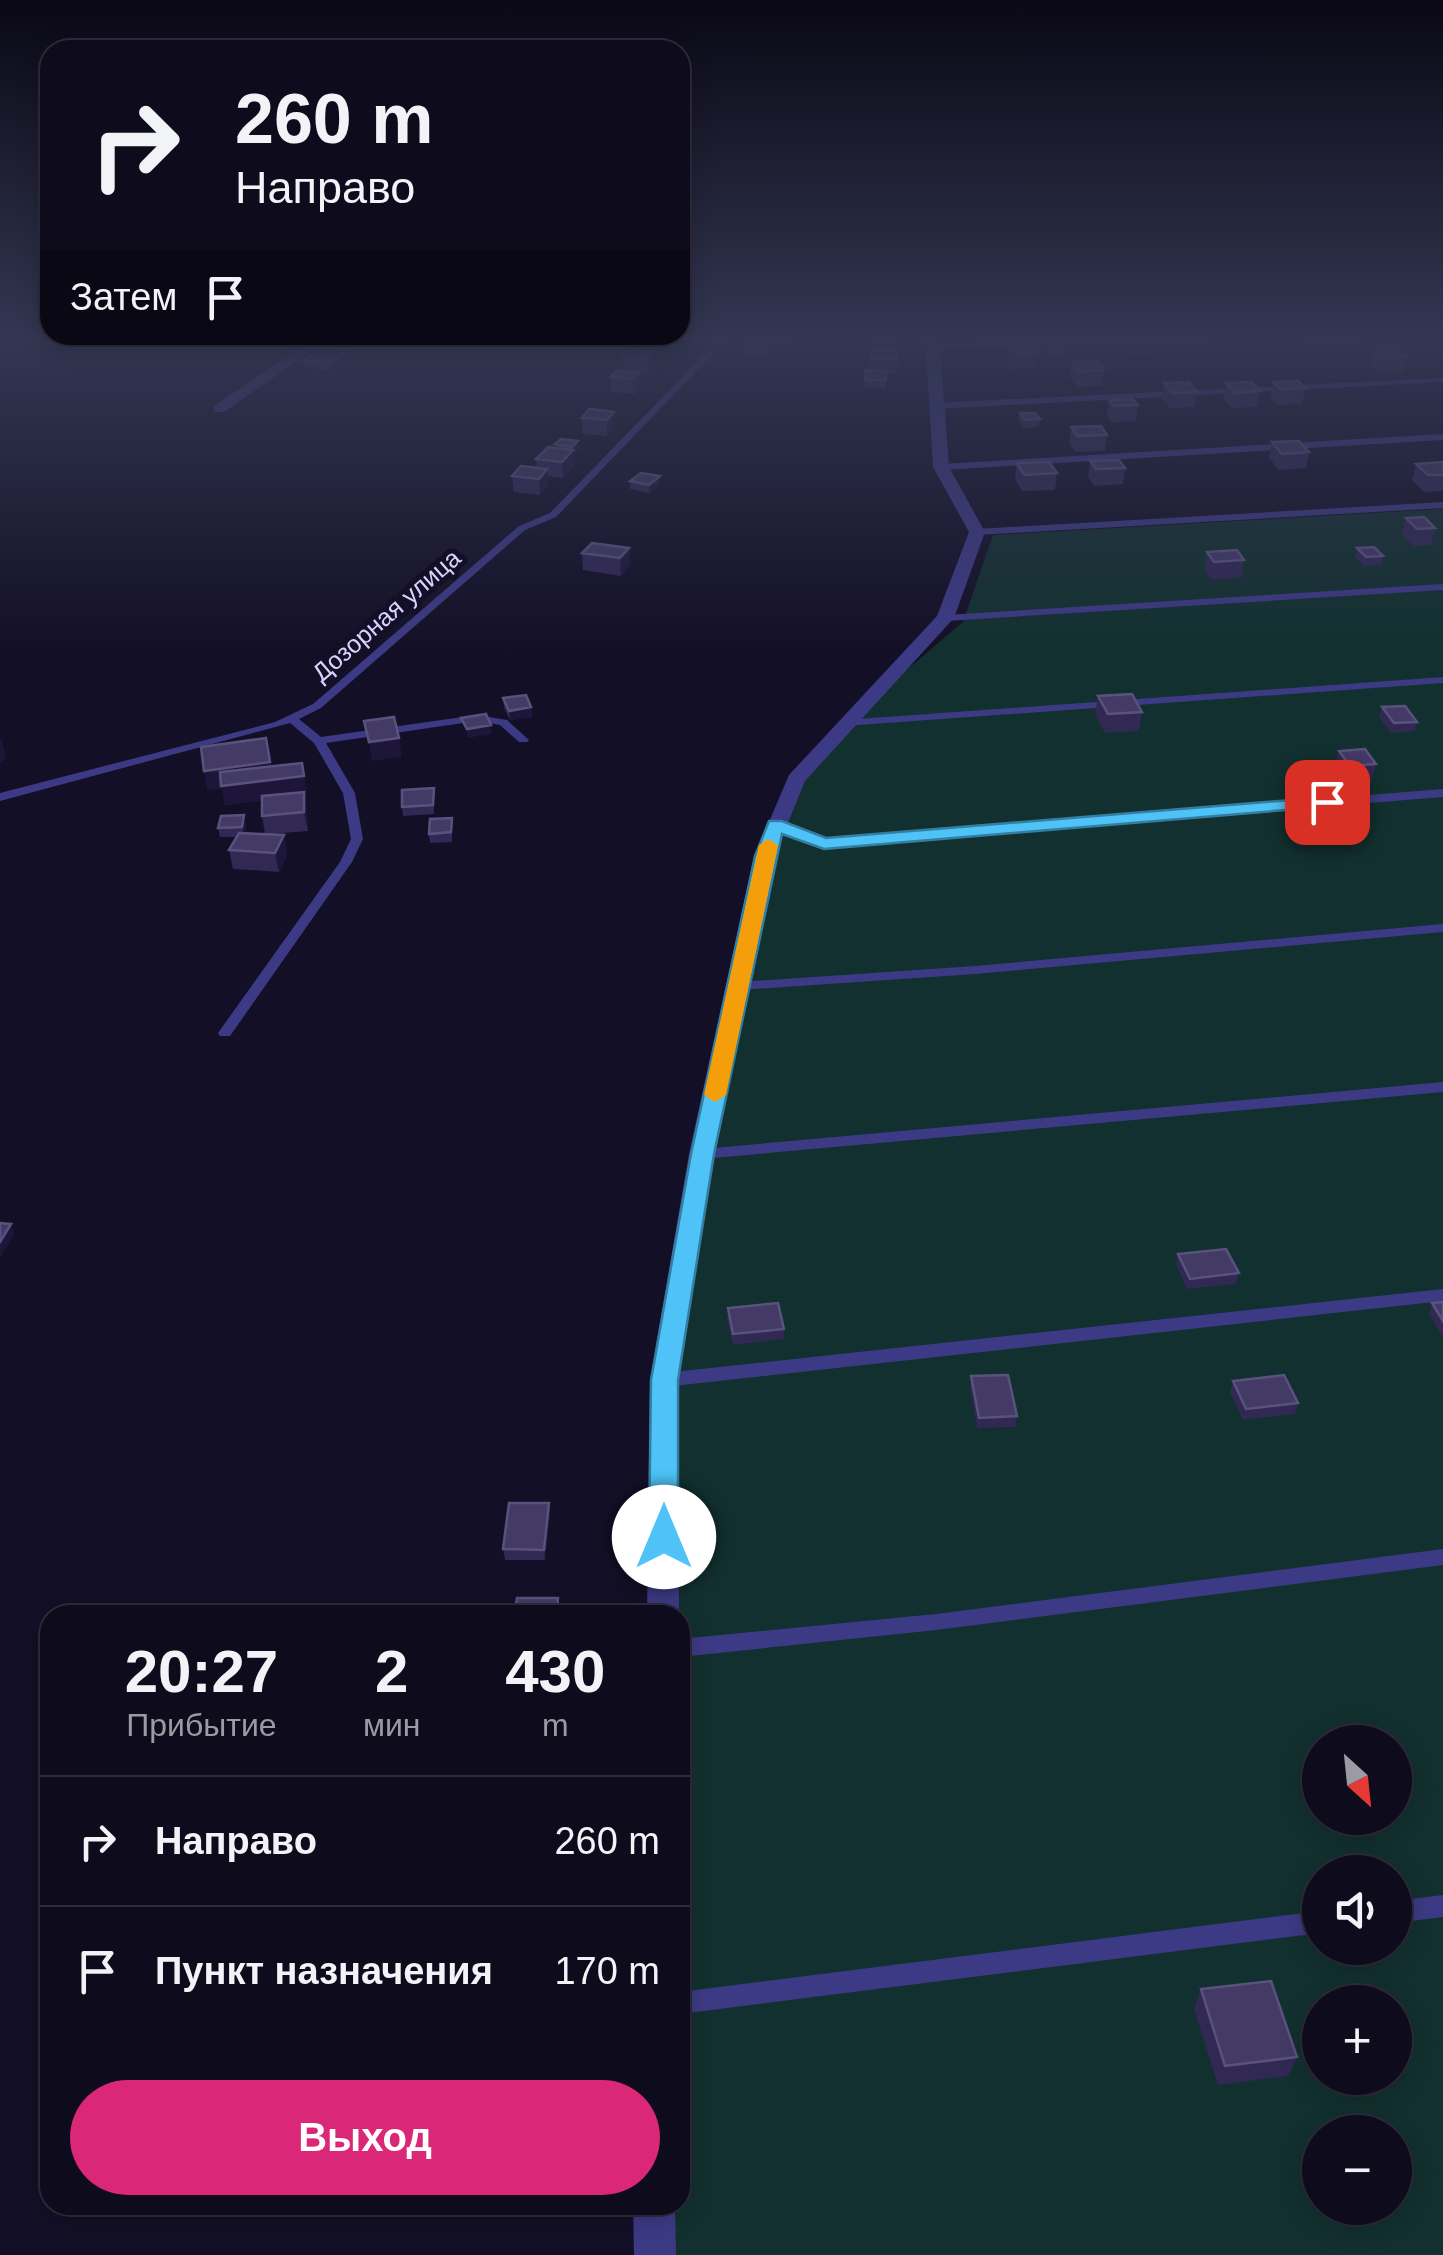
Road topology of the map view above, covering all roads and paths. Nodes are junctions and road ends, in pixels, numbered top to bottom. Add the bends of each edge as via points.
1 (625, 441) edge
2 (938, 441) edge
3 (1387, 441) edge
4 (941, 467) junction
5 (1443, 505) edge
6 (977, 532) junction
7 (1443, 587) edge
8 (946, 618) junction
9 (1443, 680) edge
10 (291, 718) junction
11 (844, 723) junction
12 (523, 740) dead end
13 (319, 741) junction
14 (1443, 793) edge
15 (0, 798) edge
16 (775, 825) junction
17 (1443, 928) edge
18 (738, 986) junction
19 (224, 1033) dead end
20 (1443, 1087) edge
21 (702, 1154) junction
22 (1443, 1295) edge
23 (664, 1380) junction
24 (1443, 1556) edge
25 (663, 1605) edge
26 (690, 1647) edge
27 (1443, 1906) edge
28 (1412, 1910) edge
29 (1302, 1924) edge
30 (690, 2002) edge
31 (654, 2215) edge
32 (655, 2255) edge

1 - 10 lane, Дозорная улица via 554,515 522,528 317,706
2 - 4 street
3 - 4 lane
4 - 6 street
5 - 6 lane
6 - 8 street
7 - 8 lane
8 - 11 street
9 - 11 lane
10 - 13 lane
10 - 15 lane, Дозорная улица
11 - 16 street via 796,779
12 - 13 lane via 502,722 477,718
13 - 19 lane via 349,793 357,839
14 - 16 lane via 824,844
16 - 18 street
17 - 18 lane
18 - 21 street
20 - 21 lane
21 - 23 street
22 - 23 lane
23 - 25 street
24 - 26 lane
27 - 28 lane
29 - 30 lane
31 - 32 street

